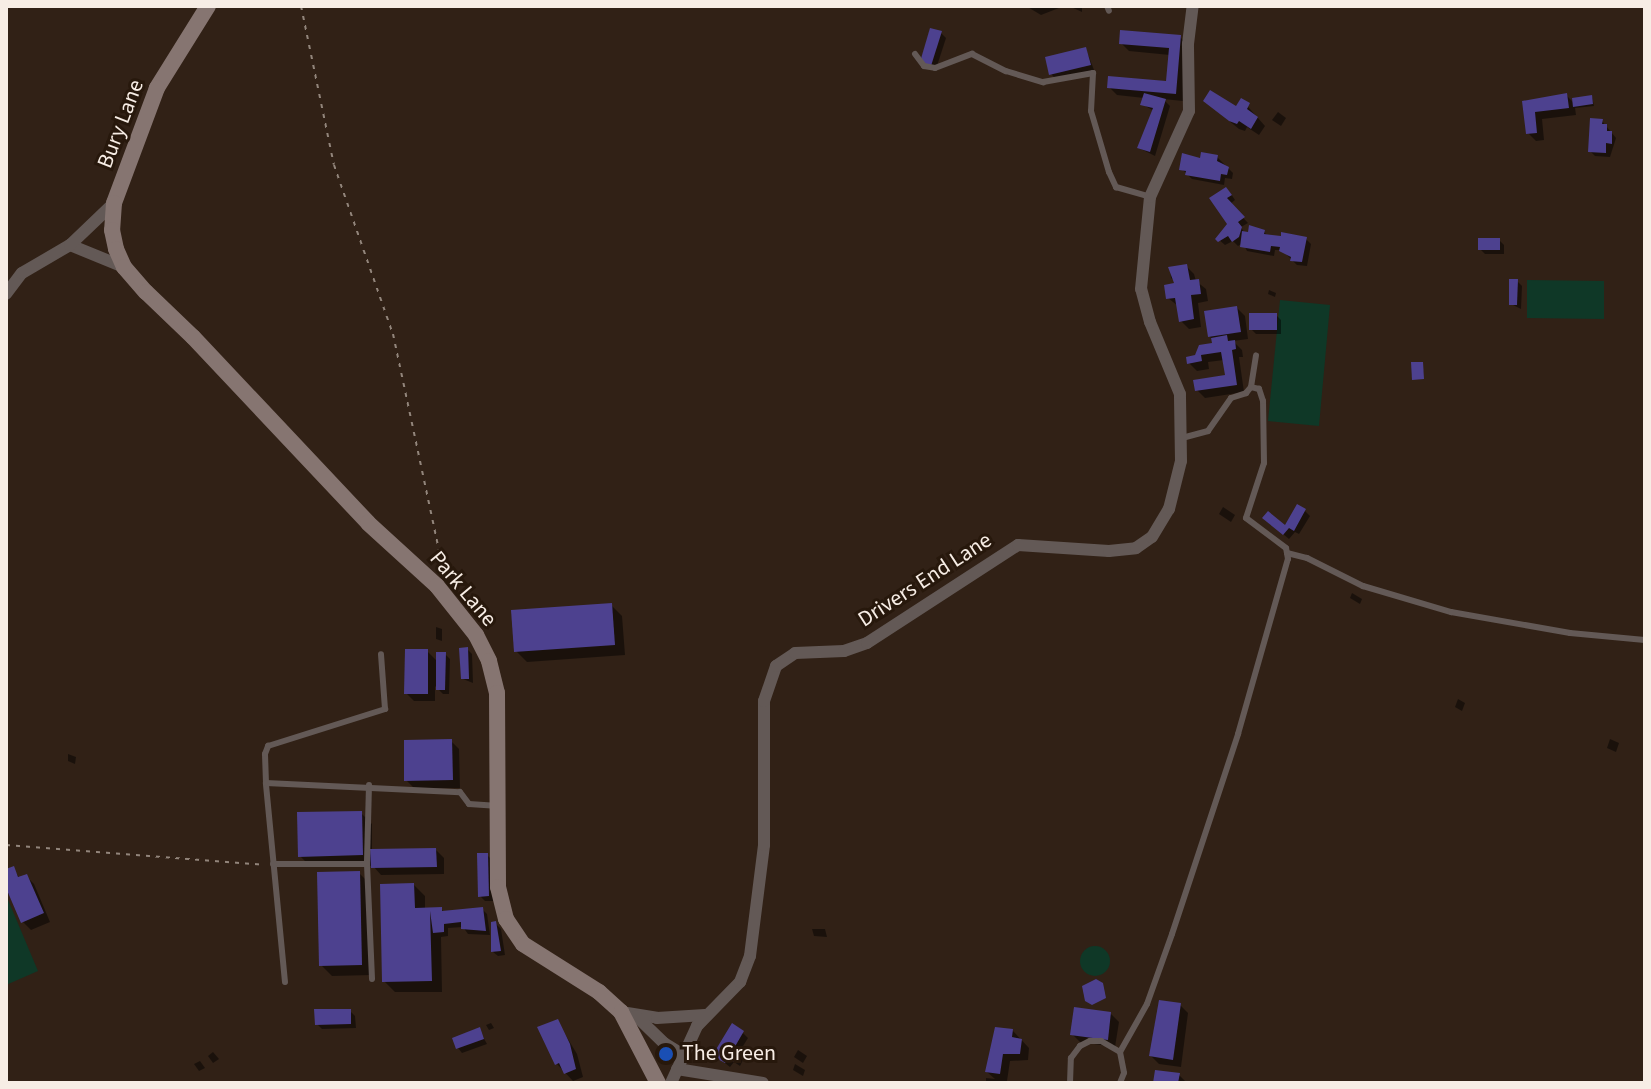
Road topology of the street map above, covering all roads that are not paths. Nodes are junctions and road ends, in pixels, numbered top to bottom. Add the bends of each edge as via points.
1 (208, 6) edge
2 (1193, 6) edge
3 (915, 54) dead end
4 (1150, 197) junction
5 (114, 203) junction
6 (70, 245) junction
7 (124, 267) junction
8 (6, 294) edge
9 (1256, 355) dead end
10 (1251, 387) junction
11 (1182, 438) junction
12 (1287, 553) junction
13 (1645, 640) edge
14 (381, 654) dead end
15 (266, 783) junction
16 (369, 785) junction
17 (495, 806) junction
18 (273, 864) junction
19 (367, 864) junction
20 (372, 979) dead end
21 (285, 982) dead end
22 (629, 1014) junction
23 (705, 1015) junction
24 (664, 1043) junction
25 (1120, 1052) junction
26 (683, 1055) junction
27 (644, 1056) junction
28 (677, 1069) junction
29 (658, 1083) edge
30 (671, 1083) edge
31 (763, 1083) edge
32 (1070, 1083) edge
33 (1120, 1083) edge

1 - 5 street, Bury Lane via 157,88
2 - 4 street, Drivers End Lane via 1189,111
3 - 4 lane via 924,66 935,68 972,54 1043,82 1093,73 1091,111 1109,172 1116,187
4 - 11 street, Drivers End Lane via 1141,289 1180,394
5 - 6 street
5 - 7 street, Bury Lane via 113,239
6 - 7 street
6 - 8 street via 22,273
7 - 17 street, Park Lane via 368,523 437,586 476,635 493,675 498,711
9 - 10 lane
10 - 11 lane via 1231,398 1212,427
10 - 12 lane via 1259,389 1263,401 1264,463 1246,518 1278,540
11 - 23 street, Drivers End Lane via 1175,495 1164,520 1144,543 1109,551 1018,545 867,643 844,651 795,653 776,666 764,701 764,845 750,956 740,982
12 - 13 lane via 1363,586 1451,612
12 - 25 lane via 1238,734 1172,934 1147,1004
14 - 15 lane via 385,709 268,746
15 - 16 lane
15 - 18 lane
16 - 17 lane via 460,792 469,804
16 - 19 lane
17 - 22 street, Park Lane via 498,887 514,933
18 - 19 lane
18 - 21 lane
19 - 20 lane
22 - 23 street
22 - 24 street
22 - 27 street, Park Lane
23 - 26 street, Drivers End Lane
24 - 26 street
24 - 27 street
25 - 32 lane via 1101,1041 1080,1046 1071,1058
25 - 33 lane
26 - 28 street, Drivers End Lane
27 - 29 street, Park Lane
28 - 30 street, Drivers End Lane
28 - 31 street

